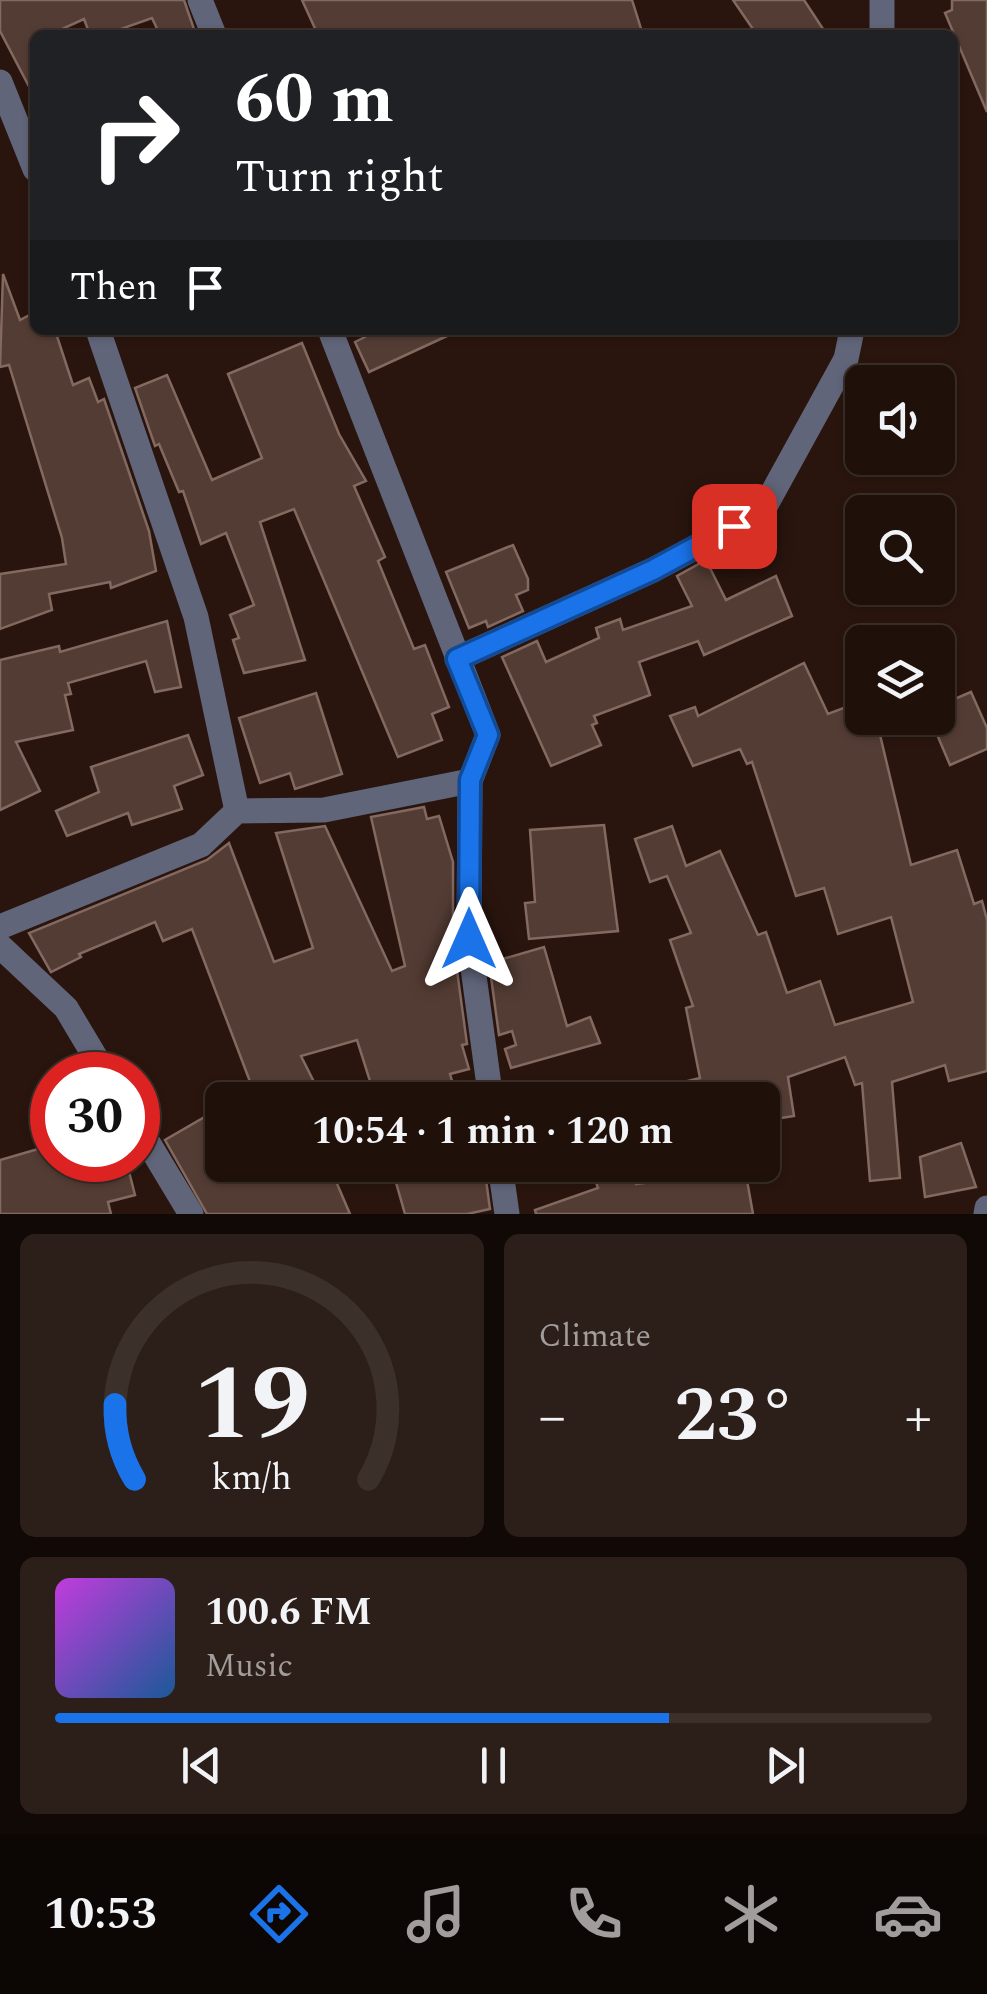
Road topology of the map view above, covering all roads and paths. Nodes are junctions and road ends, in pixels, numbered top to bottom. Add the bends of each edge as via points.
1 (200, 0) edge
2 (882, 0) edge
3 (212, 30) edge
4 (882, 30) edge
5 (0, 82) edge
6 (30, 157) edge
7 (100, 335) edge
8 (332, 335) edge
9 (851, 335) edge
10 (457, 659) junction
11 (470, 780) junction
12 (238, 811) junction
13 (0, 927) edge
14 (0, 946) edge
15 (92, 1052) edge
16 (489, 1082) edge
17 (160, 1162) edge
18 (502, 1182) edge
19 (192, 1214) edge
20 (506, 1214) edge

1 - 3 street
2 - 4 street
5 - 6 street
7 - 12 street via 196,616
8 - 10 street
9 - 10 street via 846,359 762,512
10 - 11 street via 488,735
11 - 12 street via 324,810
11 - 16 street via 469,939
12 - 13 street via 201,845
14 - 15 street via 66,1008
17 - 19 street
18 - 20 street

